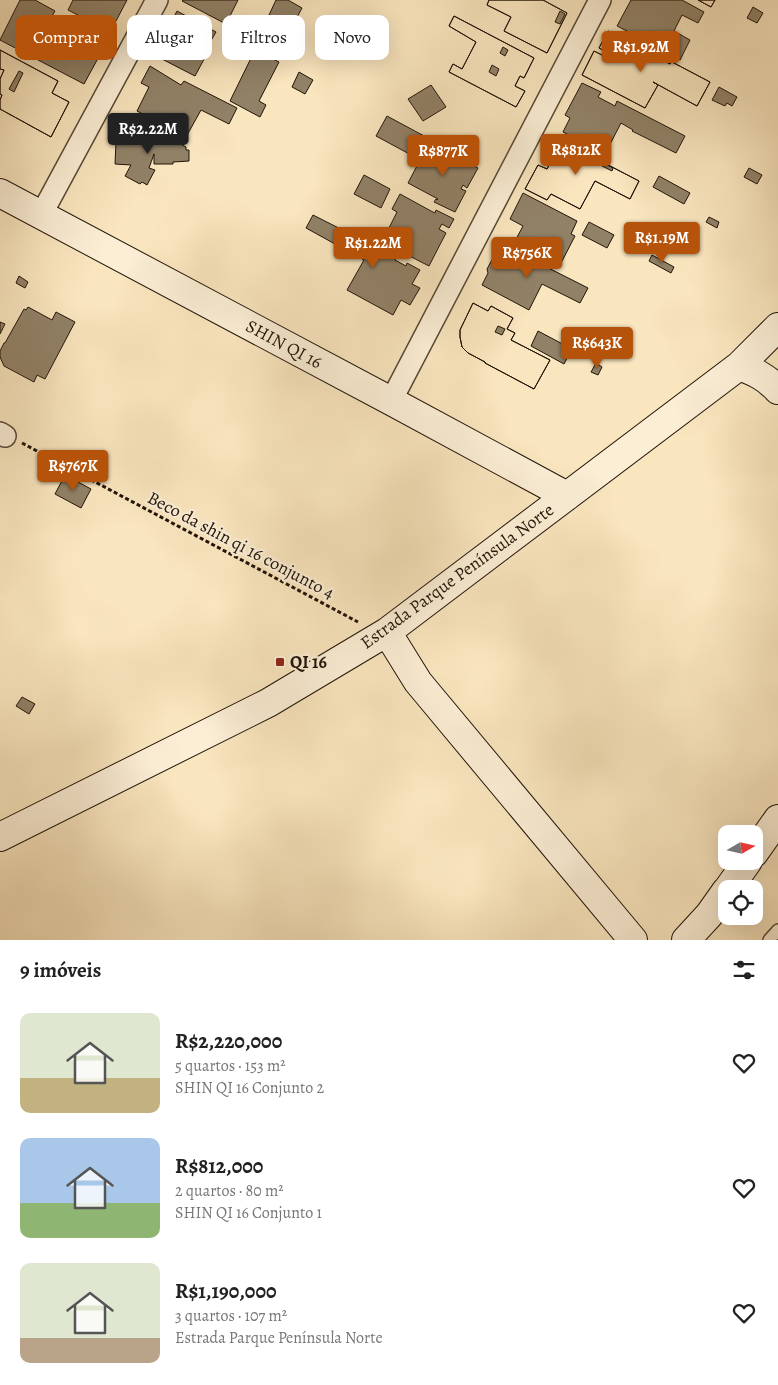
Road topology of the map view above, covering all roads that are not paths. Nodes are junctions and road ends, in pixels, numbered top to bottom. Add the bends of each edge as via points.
1 (157, 0) edge
2 (600, 0) edge
3 (0, 193) edge
4 (41, 215) junction
5 (778, 327) edge
6 (738, 366) junction
7 (778, 390) edge
8 (391, 401) junction
9 (567, 496) junction
10 (387, 632) junction
11 (778, 819) edge
12 (0, 837) edge
13 (763, 840) edge
14 (718, 902) edge
15 (709, 915) junction
16 (778, 930) edge
17 (633, 940) edge
18 (686, 940) edge
19 (697, 940) edge
20 (769, 940) edge

1 - 4 street
2 - 8 street
3 - 4 main road, SHIN QI 16
4 - 8 main road, SHIN QI 16
5 - 6 main road, Estrada Parque Península Norte
6 - 7 main road via 769,381
6 - 9 main road, Estrada Parque Península Norte
8 - 9 main road, SHIN QI 16
9 - 10 main road, Estrada Parque Península Norte
10 - 12 main road, Estrada Parque Península Norte via 268,703
10 - 17 main road via 418,682
11 - 13 main road
14 - 15 main road
15 - 18 main road
15 - 19 street
16 - 20 lane

